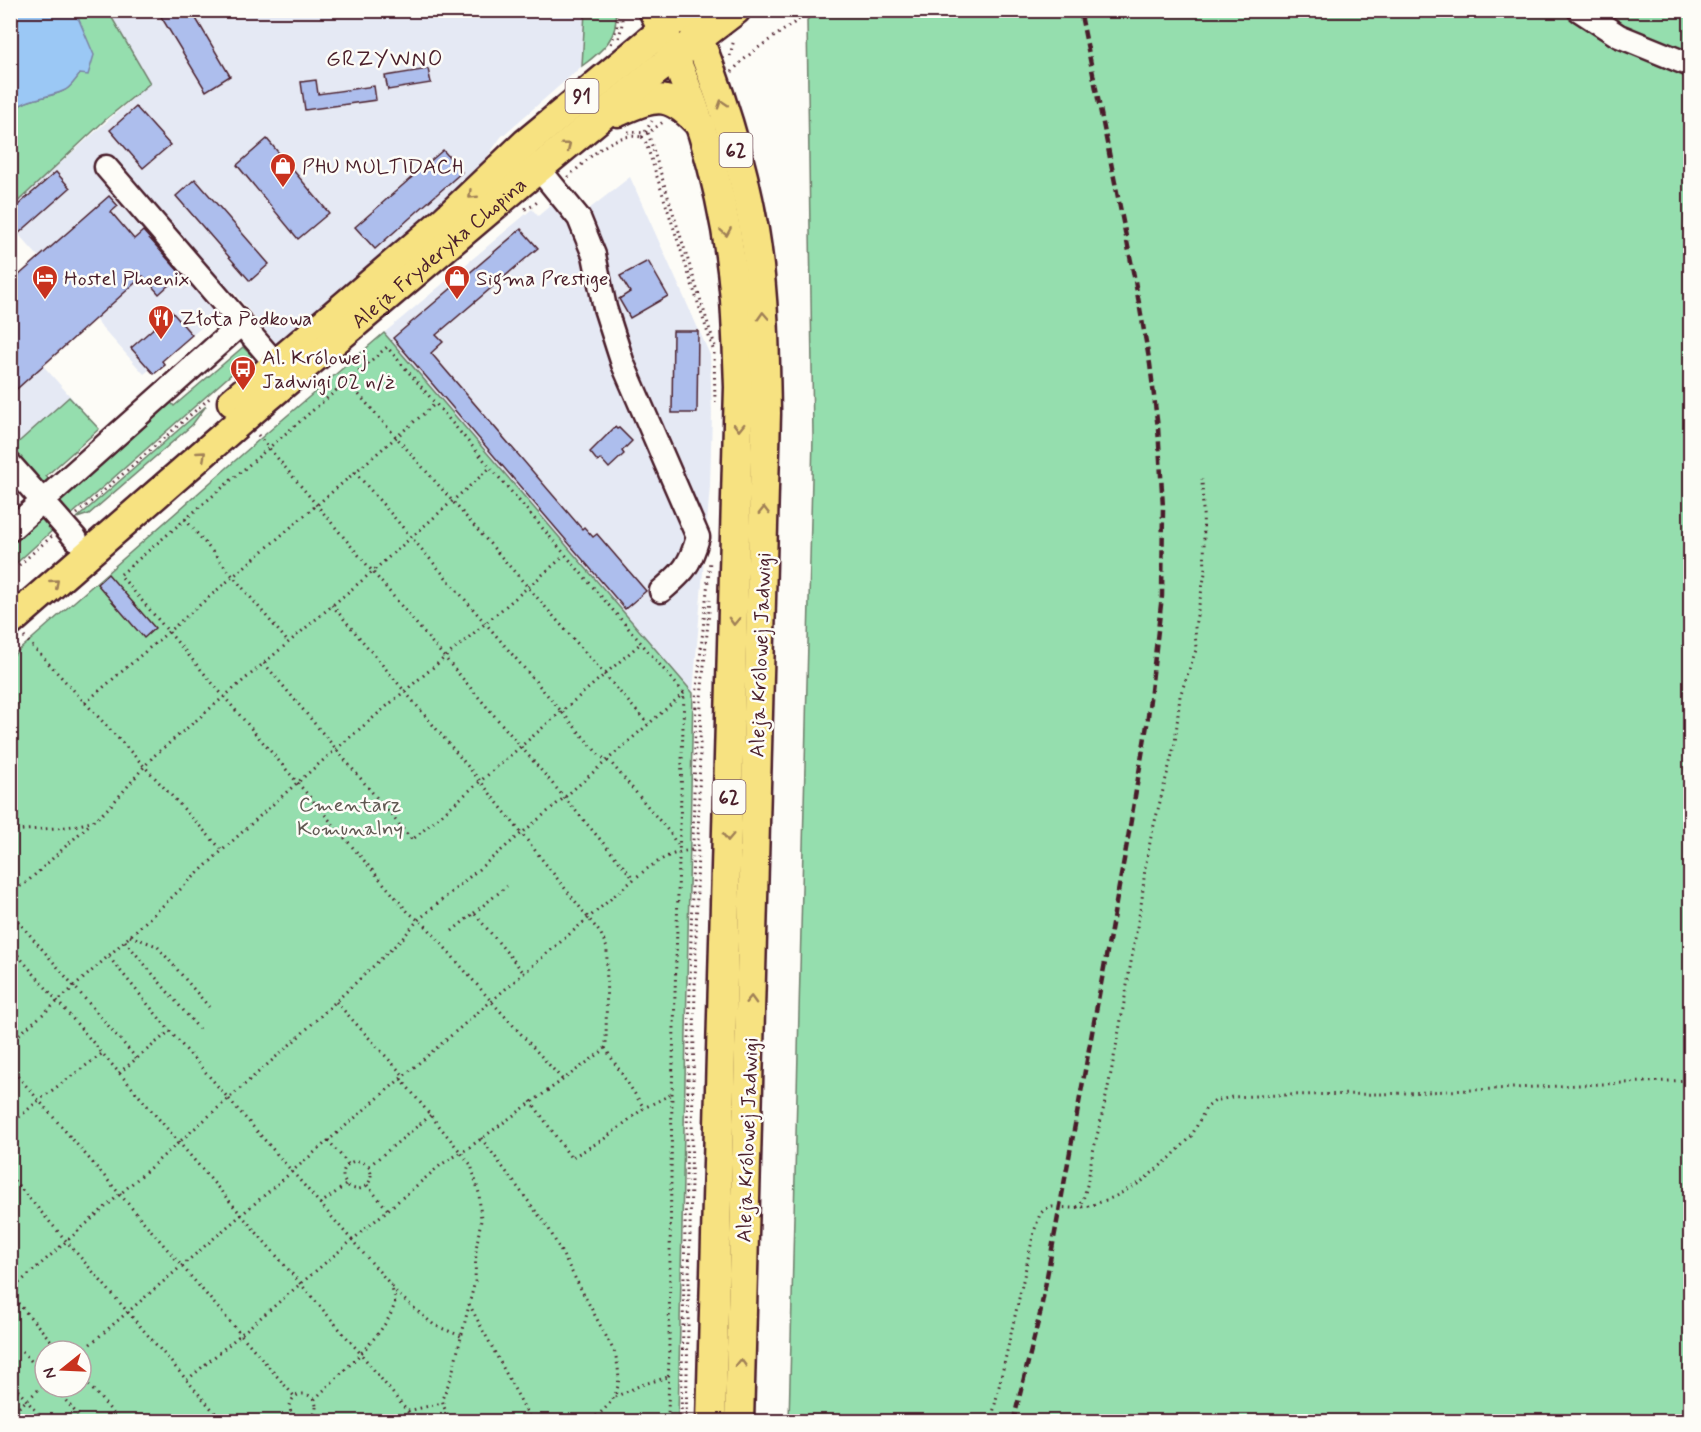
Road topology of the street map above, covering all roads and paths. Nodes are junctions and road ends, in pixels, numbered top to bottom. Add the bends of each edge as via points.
1 (736, 10) edge
2 (810, 10) edge
3 (1579, 10) edge
4 (687, 11) edge
5 (623, 16) dead end
6 (618, 18) dead end
7 (658, 20) edge
8 (699, 40) junction
9 (675, 57) junction
10 (1690, 65) edge
11 (714, 80) junction
12 (672, 102) junction
13 (595, 123) junction
14 (702, 128) junction
15 (648, 133) junction
16 (106, 167) dead end
17 (538, 174) junction
18 (523, 209) dead end
19 (241, 324) junction
20 (276, 364) junction
21 (347, 381) junction
22 (212, 396) dead end
23 (435, 404) junction
24 (258, 435) dead end
25 (396, 436) junction
26 (269, 448) junction
27 (10, 464) edge
28 (490, 468) junction
29 (355, 472) junction
30 (1202, 479) dead end
31 (43, 501) junction
32 (452, 501) junction
33 (317, 505) junction
34 (185, 519) junction
35 (10, 530) edge
36 (70, 532) junction
37 (412, 537) junction
38 (564, 556) junction
39 (372, 572) junction
40 (10, 573) edge
41 (233, 576) junction
42 (528, 587) junction
43 (661, 591) dead end
44 (10, 596) edge
45 (332, 605) junction
46 (486, 623) junction
47 (17, 629) edge
48 (169, 632) junction
49 (288, 643) junction
50 (640, 644) junction
51 (445, 658) junction
52 (264, 663) junction
53 (605, 675) junction
54 (406, 692) junction
55 (684, 693) junction
56 (224, 698) junction
57 (86, 703) junction
58 (561, 711) junction
59 (648, 724) junction
60 (521, 746) junction
61 (337, 750) junction
62 (606, 761) junction
63 (144, 765) junction
64 (481, 782) junction
65 (298, 783) junction
66 (565, 797) junction
67 (92, 822) junction
68 (10, 831) edge
69 (522, 834) junction
70 (222, 850) junction
71 (693, 850) junction
72 (680, 851) junction
73 (634, 879) junction
74 (507, 886) dead end
75 (10, 893) edge
76 (10, 912) edge
77 (474, 913) junction
78 (588, 918) junction
79 (418, 920) junction
80 (452, 931) dead end
81 (130, 936) junction
82 (125, 941) junction
83 (10, 946) edge
84 (17, 953) junction
85 (109, 957) junction
86 (10, 959) edge
87 (524, 973) junction
88 (76, 987) junction
89 (491, 1001) junction
90 (59, 1002) junction
91 (336, 1002) junction
92 (210, 1007) dead end
93 (199, 1029) dead end
94 (170, 1031) junction
95 (10, 1042) edge
96 (605, 1048) junction
97 (103, 1053) junction
98 (136, 1059) junction
99 (10, 1067) edge
100 (119, 1073) junction
101 (402, 1077) junction
102 (562, 1079) junction
103 (1690, 1080) edge
104 (672, 1094) junction
105 (39, 1100) junction
106 (230, 1100) junction
107 (531, 1101) junction
108 (644, 1108) junction
109 (431, 1115) junction
110 (10, 1125) edge
111 (481, 1138) junction
112 (328, 1140) junction
113 (179, 1144) junction
114 (461, 1152) junction
115 (348, 1164) junction
116 (369, 1166) junction
117 (292, 1171) junction
118 (10, 1176) edge
119 (346, 1184) junction
120 (367, 1185) junction
121 (121, 1195) junction
122 (320, 1204) junction
123 (1072, 1208) junction
124 (388, 1210) junction
125 (240, 1215) junction
126 (68, 1241) junction
127 (351, 1241) junction
128 (181, 1265) junction
129 (300, 1285) junction
130 (391, 1285) junction
131 (10, 1293) edge
132 (468, 1303) junction
133 (127, 1311) junction
134 (241, 1334) junction
135 (462, 1337) junction
136 (50, 1339) edge
137 (93, 1341) edge
138 (22, 1351) dead end
139 (361, 1354) junction
140 (33, 1363) edge
141 (668, 1377) junction
142 (187, 1380) junction
143 (10, 1381) edge
144 (93, 1390) edge
145 (33, 1395) edge
146 (294, 1396) junction
147 (615, 1397) junction
148 (64, 1399) edge
149 (27, 1400) junction
150 (314, 1400) junction
151 (442, 1403) junction
152 (408, 1411) junction
153 (10, 1415) edge
154 (294, 1416) junction
155 (312, 1416) junction
156 (45, 1422) edge
157 (84, 1422) edge
158 (121, 1422) edge
159 (223, 1422) edge
160 (288, 1422) edge
161 (317, 1422) edge
162 (416, 1422) edge
163 (451, 1422) edge
164 (532, 1422) edge
165 (588, 1422) edge
166 (668, 1422) edge
167 (681, 1422) edge
168 (686, 1422) edge
169 (711, 1422) edge
170 (740, 1422) edge
171 (991, 1422) edge

1 - 8 main road, Aleja Fryderyka Chopina / 91
2 - 11 path via 742,60 733,72
3 - 10 street via 1619,36
4 - 7 main road, Aleja Fryderyka Chopina / 91
4 - 8 main road, 62
5 - 6 path
7 - 9 main road, 62
7 - 17 main road, Aleja Fryderyka Chopina / 91
8 - 9 main road, Aleja Fryderyka Chopina / 91
8 - 11 main road, Aleja Królowej Jadwigi / 62
9 - 13 main road, Aleja Fryderyka Chopina / 91
9 - 14 main road, Aleja Królowej Jadwigi / 62
170 -> 11 main road, Aleja Królowej Jadwigi / 62 via 766,402 754,231 740,165
12 - 13 main road via 649,99
12 - 14 main road
12 - 15 path via 666,118
17 -> 13 main road, Aleja Fryderyka Chopina / 91
14 -> 169 main road, Aleja Królowej Jadwigi / 62 via 729,245 739,387
15 - 17 path via 613,135
15 - 17 path via 718,354 718,405 714,352 644,139 627,137
16 - 19 street
17 - 18 path
17 -> 20 main road, Aleja Fryderyka Chopina / 91 via 446,219
17 - 43 street via 579,218 594,255 623,364 698,537 684,571
47 -> 17 main road, Aleja Fryderyka Chopina / 91 via 267,398
19 - 20 street
19 - 31 street
20 - 36 main road, Aleja Fryderyka Chopina / 91
21 - 23 path via 387,347
21 - 25 path
21 - 26 path
22 - 36 path
23 - 25 path
23 - 28 path
24 - 26 path
25 - 29 path
25 - 32 path
26 - 33 path
26 - 34 path
27 - 31 street
28 - 32 path
28 - 38 path
29 - 33 path
29 - 37 path
30 - 123 path via 1205,573 1195,626 1196,650 1180,696 1175,742 1149,847 1107,1095 1084,1197 1080,1206
31 - 35 street
31 - 36 street
32 - 37 path
32 - 42 path
33 - 39 path
33 - 41 path
34 - 41 path
34 - 48 path via 120,575
36 - 40 path
36 - 44 main road, Aleja Fryderyka Chopina / 91
37 - 39 path
37 - 46 path
38 - 42 path
38 - 50 path
39 - 45 path
39 - 51 path
41 - 48 path
41 - 49 path
42 - 46 path
42 - 53 path
45 - 49 path
45 - 54 path
46 - 51 path
46 - 58 path
47 - 57 path
48 - 56 path
48 - 57 path
49 - 52 path
50 - 53 path
50 - 55 path
51 - 54 path
51 - 60 path
52 - 56 path
52 - 61 path
53 - 58 path
53 - 59 path
54 - 61 path
54 - 64 path
55 - 59 path
55 - 72 path
56 - 63 path
56 - 65 path
57 - 63 path
58 - 60 path
58 - 62 path
59 - 62 path
60 - 64 path
60 - 66 path
61 - 64 path via 412,840
61 - 65 path
62 - 66 path
62 - 72 path via 670,832
63 - 67 path
63 - 70 path
64 - 69 path
65 - 70 path
65 - 79 path
66 - 69 path
66 - 73 path
67 - 68 path
67 - 75 path
69 - 78 path
69 - 79 path
70 - 81 path
71 - 72 path
71 - 167 path
71 - 168 path via 696,698 712,561 701,698
72 - 73 path via 664,857
72 - 104 path
73 - 78 path
74 - 77 path
76 - 88 path
77 - 80 path
77 - 87 path
78 - 87 path
78 - 96 path via 607,948
79 - 89 path
79 - 91 path
81 - 82 path
81 - 92 path via 157,946
82 - 85 path
82 - 93 path
83 - 84 path
84 - 86 path
84 - 90 path
85 - 88 path
85 - 94 path
87 - 89 path
88 - 90 path
88 - 98 path
89 - 101 path
89 - 102 path
90 - 95 path
90 - 97 path
91 - 101 path
91 - 106 path
94 - 98 path
94 - 106 path
96 - 102 path
96 - 108 path
97 - 100 path
97 - 105 path
98 - 100 path
99 - 105 path
100 - 113 path
101 - 109 path
101 - 112 path
102 - 107 path
103 - 123 path via 1215,1101 1206,1108 1191,1137 1141,1182 1114,1197
104 - 108 path
104 - 141 path
105 - 110 path
105 - 121 path
106 - 113 path
106 - 117 path
107 - 108 path via 571,1158
107 - 111 path
109 - 114 path
109 - 116 path
111 - 114 path
111 - 147 path via 549,1229 615,1353 619,1368
112 - 115 path
112 - 117 path
113 - 121 path
113 - 125 path
114 - 124 path
114 - 132 path via 474,1173 480,1207 476,1275
115 - 116 path via 359,1160
115 - 119 path via 343,1173
116 - 120 path via 372,1176
117 - 122 path
117 - 125 path
118 - 126 path
119 - 120 path via 356,1189
119 - 122 path
120 - 124 path
121 - 126 path
121 - 128 path
122 - 127 path
123 - 171 path via 1049,1208 1037,1220
124 - 127 path
125 - 128 path
125 - 129 path
126 - 131 path
126 - 133 path
127 - 129 path
127 - 130 path
128 - 133 path
128 - 134 path
129 - 134 path
129 - 139 path
130 - 135 path via 434,1325
130 - 139 path via 395,1299 390,1313
131 - 136 path
132 - 135 path
132 - 164 path
133 - 137 path
133 - 142 path
134 - 142 path
134 - 146 path
135 - 151 path
138 - 140 path
139 - 150 path
139 - 152 path
141 - 147 path
141 - 166 path
142 - 159 path
143 - 149 path
144 - 158 path
145 - 149 path
146 - 150 path via 304,1394
146 - 154 path via 290,1405
147 - 165 path
148 - 157 path
149 - 153 path
149 - 156 path
150 - 155 path
151 - 152 path
151 - 163 path
152 - 162 path
154 - 155 path via 307,1420
154 - 160 path
155 - 161 path

